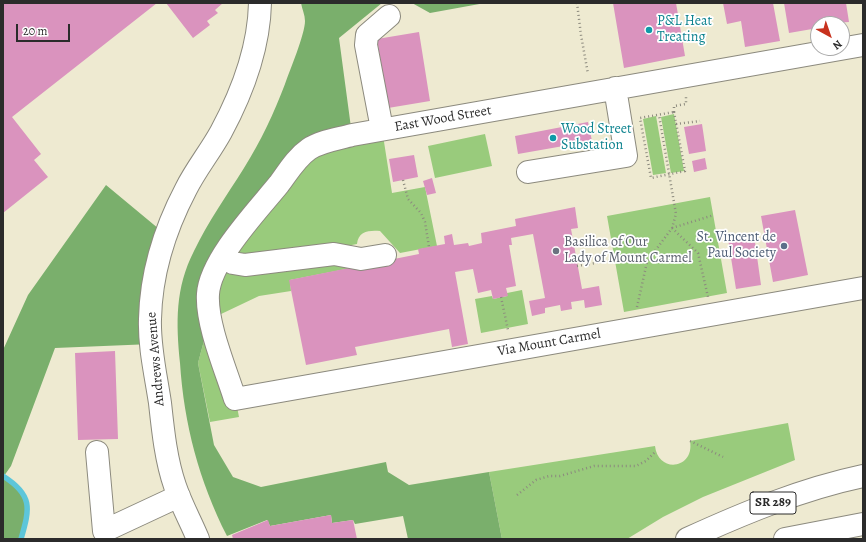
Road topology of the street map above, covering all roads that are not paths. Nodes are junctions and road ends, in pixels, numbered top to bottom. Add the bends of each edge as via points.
1 (260, 3) edge
2 (389, 16) dead end
3 (863, 45) edge
4 (615, 88) junction
5 (382, 129) junction
6 (528, 172) dead end
7 (385, 255) dead end
8 (223, 257) junction
9 (863, 288) edge
10 (235, 399) joint
11 (97, 452) dead end
12 (863, 476) edge
13 (179, 496) junction
14 (863, 524) edge
15 (104, 535) edge
16 (198, 539) edge
17 (687, 539) edge
18 (785, 539) edge

1 - 13 street, Andrews Avenue via 257,34 237,99 175,211 158,261 150,320 153,356 164,438
2 - 5 street via 367,35 366,45
3 - 4 street, East Wood Street
4 - 5 street, East Wood Street
4 - 6 street via 626,156
5 - 8 street, East Wood Street via 319,144 308,150 294,163
7 - 8 street via 362,260 334,254 245,265 233,263
8 - 10 street, East Wood Street via 212,277 208,292 208,308
9 - 10 street, Via Mount Carmel
11 - 15 street
12 - 17 street, SR 289 via 796,494
13 - 15 street
13 - 16 street, Andrews Avenue
14 - 18 street

